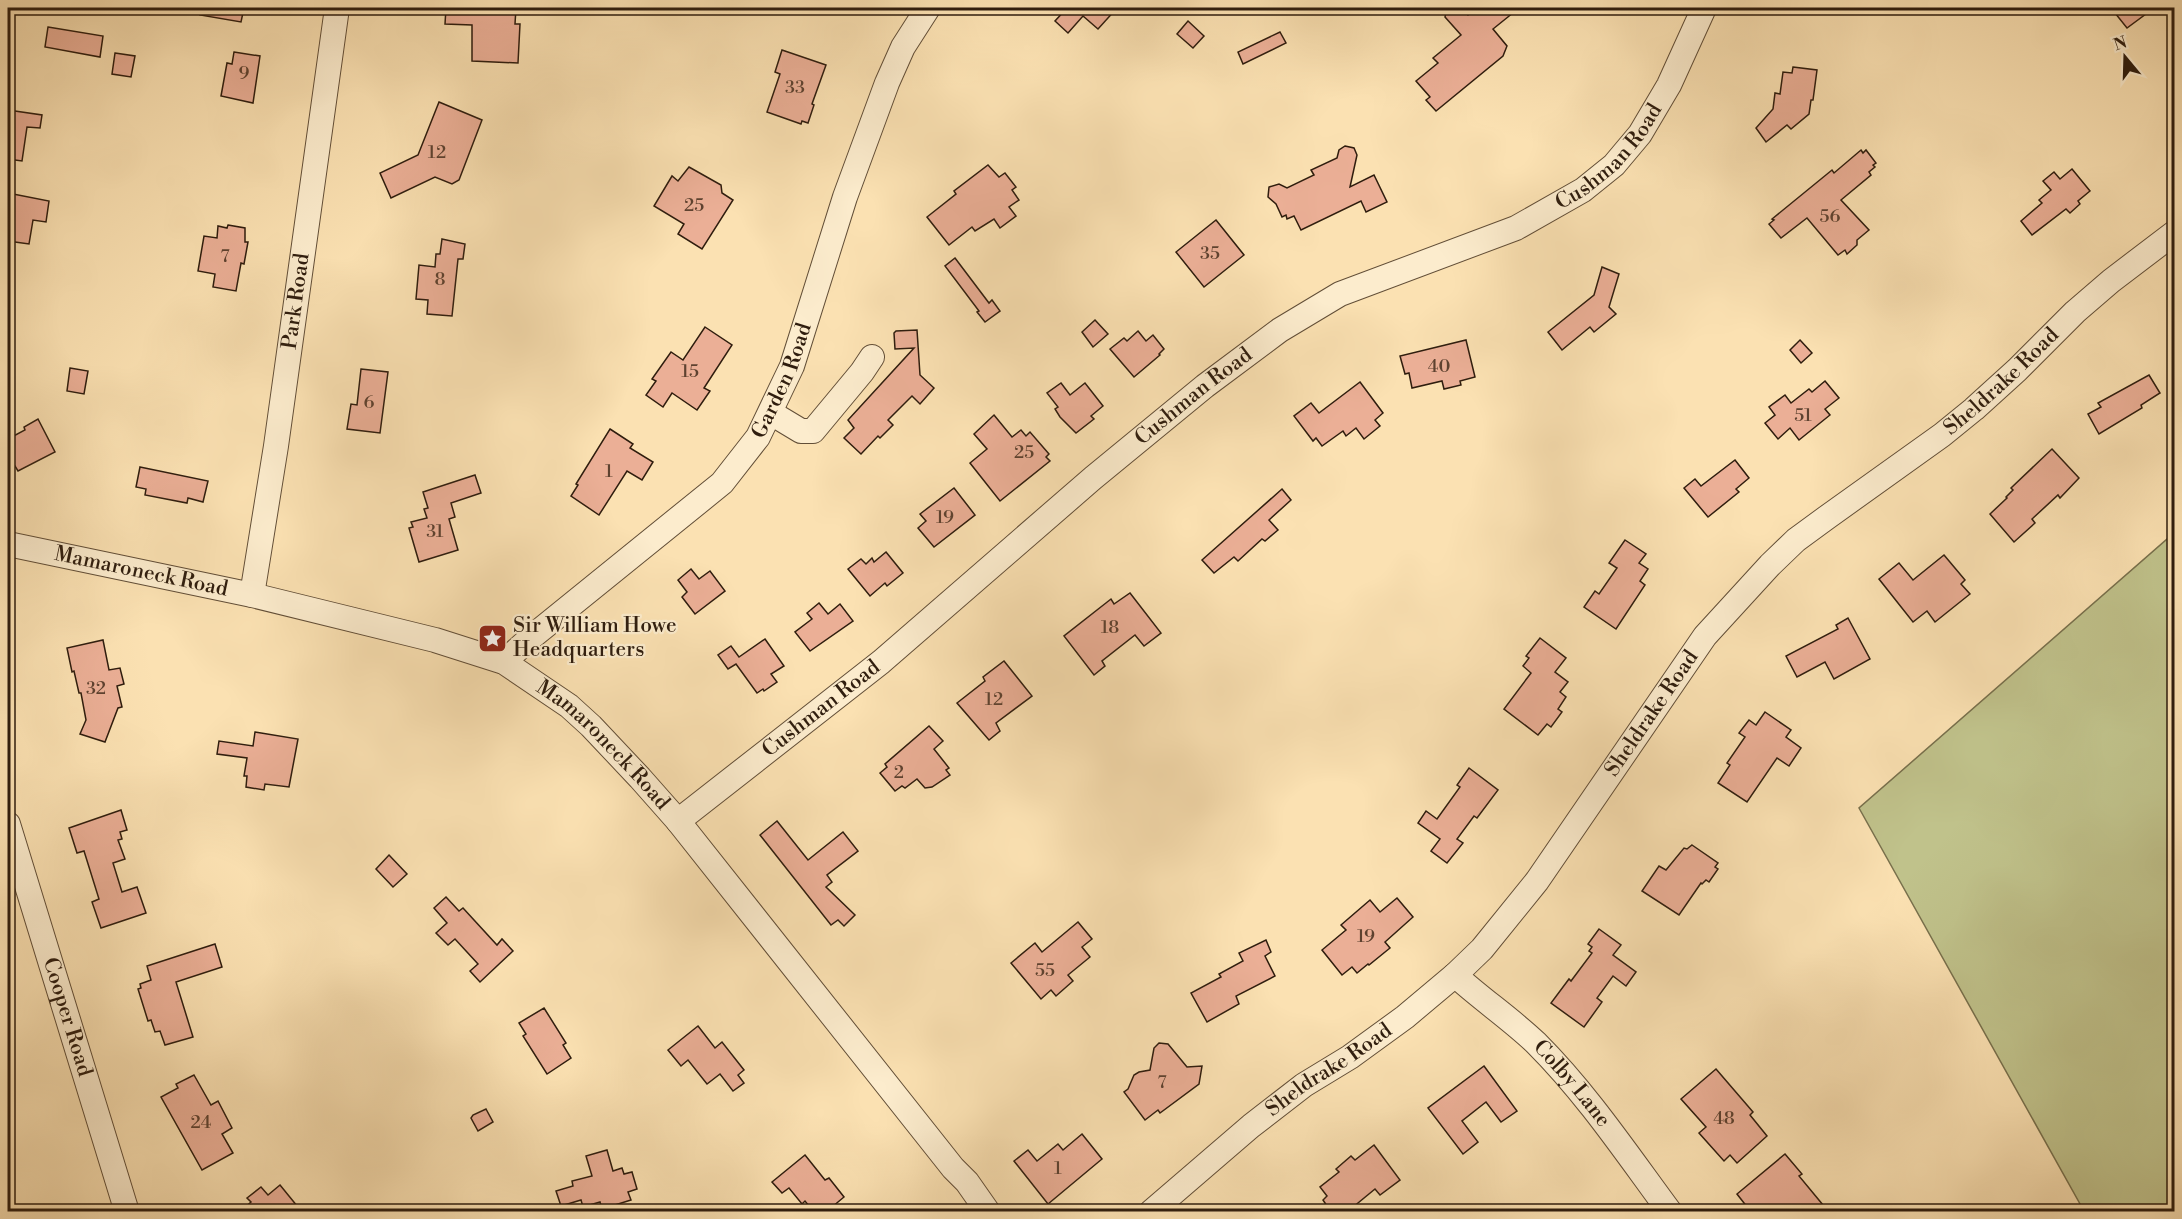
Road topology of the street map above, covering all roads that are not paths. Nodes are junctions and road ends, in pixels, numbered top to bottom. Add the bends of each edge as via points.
1 (338, 8) edge
2 (928, 8) edge
3 (1704, 8) edge
4 (2175, 233) edge
5 (872, 357) dead end
6 (771, 413) junction
7 (8, 544) edge
8 (252, 595) junction
9 (504, 662) junction
10 (678, 821) junction
11 (8, 824) edge
12 (1455, 975) junction
13 (127, 1212) edge
14 (988, 1212) edge
15 (1151, 1212) edge
16 (1670, 1212) edge

1 - 8 street, Park Road
2 - 6 street, Garden Road via 886,83 792,366
3 - 10 street, Cushman Road via 1670,85 1640,134 1614,165 1583,190 1516,228 1340,294 1280,330 1093,478 881,662
4 - 12 street, Sheldrake Road via 2075,312 1974,409 1796,540 1770,565 1705,636 1537,881 1482,949
5 - 6 street via 813,431 801,431
6 - 9 street, Garden Road via 753,444 722,483
7 - 8 street, Mamaroneck Road
8 - 9 street, Mamaroneck Road via 435,640
9 - 10 street, Mamaroneck Road via 591,726
10 - 14 street, Mamaroneck Road
11 - 13 street, Cooper Road
12 - 15 street, Sheldrake Road via 1405,1017 1251,1126
12 - 16 street, Colby Lane via 1563,1072

